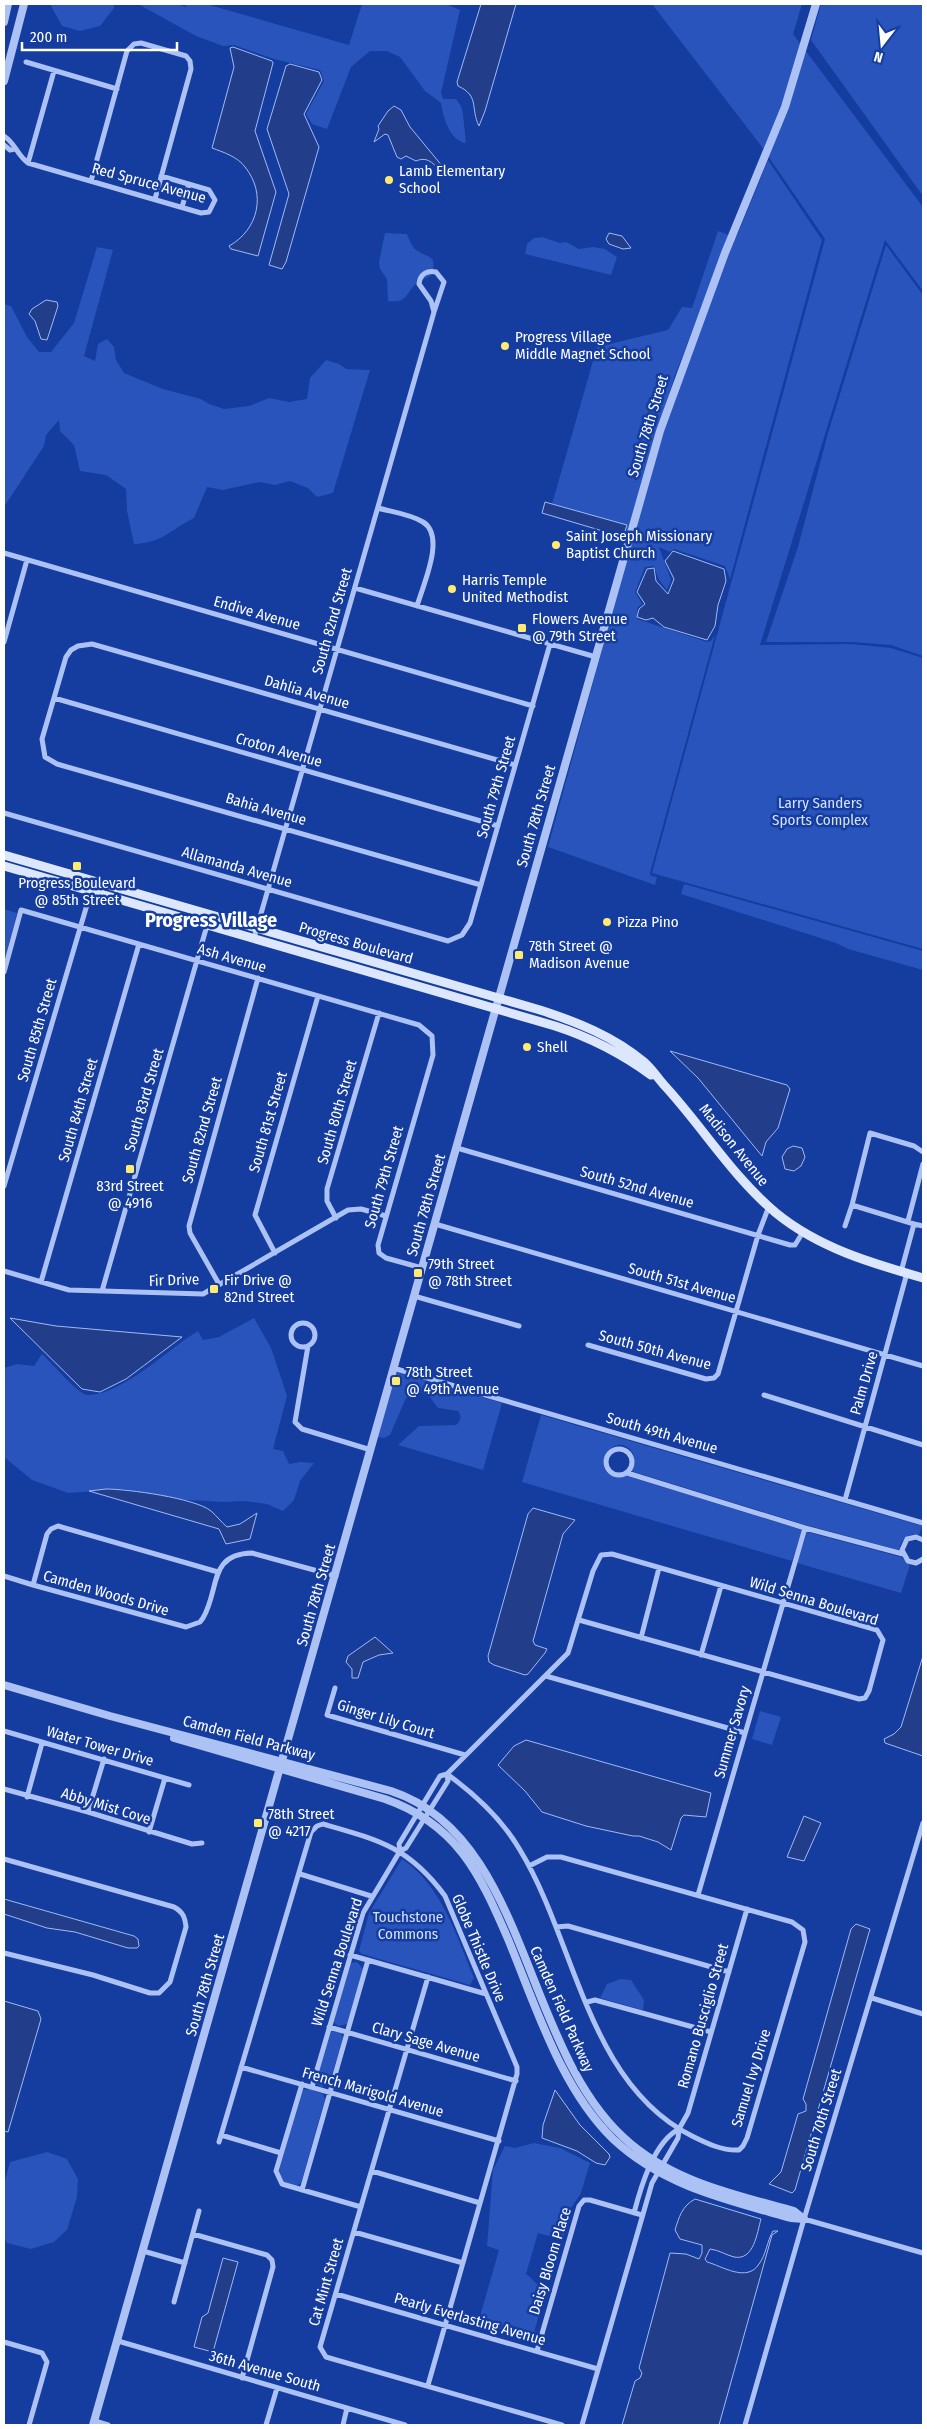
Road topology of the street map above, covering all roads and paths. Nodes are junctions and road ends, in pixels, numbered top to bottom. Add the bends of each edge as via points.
1 (8, 4) edge
2 (24, 4) edge
3 (816, 4) edge
4 (4, 22) edge
5 (26, 62) dead end
6 (54, 71) junction
7 (4, 81) edge
8 (117, 89) junction
9 (4, 140) edge
10 (28, 163) junction
11 (161, 176) junction
12 (91, 181) junction
13 (189, 184) junction
14 (155, 199) junction
15 (182, 207) junction
16 (434, 312) junction
17 (378, 508) junction
18 (4, 553) edge
19 (27, 560) junction
20 (355, 588) junction
21 (417, 606) junction
22 (4, 642) edge
23 (550, 644) junction
24 (338, 649) junction
25 (596, 657) junction
26 (54, 698) junction
27 (533, 706) junction
28 (320, 709) junction
29 (515, 765) junction
30 (303, 770) junction
31 (4, 813) edge
32 (498, 826) junction
33 (286, 828) junction
34 (4, 855) edge
35 (4, 866) edge
36 (94, 881) junction
37 (481, 885) junction
38 (268, 889) junction
39 (92, 891) junction
40 (210, 915) junction
41 (207, 924) junction
42 (80, 927) junction
43 (256, 928) junction
44 (462, 935) joint
45 (254, 938) junction
46 (139, 944) junction
47 (197, 961) junction
48 (379, 964) junction
49 (4, 972) edge
50 (376, 973) junction
51 (258, 978) junction
52 (318, 996) junction
53 (497, 1003) junction
54 (379, 1013) junction
55 (432, 1036) joint
56 (457, 1148) junction
57 (923, 1152) edge
58 (923, 1164) edge
59 (4, 1186) edge
60 (852, 1205) junction
61 (768, 1206) junction
62 (386, 1216) junction
63 (336, 1218) junction
64 (911, 1223) junction
65 (435, 1224) junction
66 (845, 1226) dead end
67 (923, 1226) edge
68 (803, 1232) junction
69 (758, 1235) junction
70 (275, 1253) junction
71 (422, 1268) junction
72 (4, 1271) edge
73 (904, 1272) junction
74 (923, 1278) edge
75 (41, 1282) junction
76 (219, 1284) junction
77 (102, 1292) junction
78 (414, 1296) junction
79 (736, 1312) junction
80 (519, 1326) dead end
81 (588, 1345) dead end
82 (308, 1346) junction
83 (885, 1356) junction
84 (923, 1366) edge
85 (394, 1368) junction
86 (764, 1395) dead end
87 (865, 1426) junction
88 (923, 1445) edge
89 (371, 1450) junction
90 (627, 1473) junction
91 (845, 1500) junction
92 (923, 1523) edge
93 (805, 1528) junction
94 (923, 1540) edge
95 (902, 1554) junction
96 (923, 1559) edge
97 (659, 1568) junction
98 (218, 1572) junction
99 (4, 1576) edge
100 (336, 1576) junction
101 (33, 1584) junction
102 (722, 1586) junction
103 (782, 1603) junction
104 (579, 1620) junction
105 (641, 1638) junction
106 (701, 1655) junction
107 (763, 1672) junction
108 (546, 1676) junction
109 (4, 1685) edge
110 (335, 1688) dead end
111 (110, 1716) junction
112 (4, 1731) edge
113 (745, 1733) junction
114 (42, 1743) junction
115 (465, 1756) junction
116 (104, 1759) junction
117 (282, 1760) junction
118 (280, 1769) junction
119 (447, 1774) junction
120 (165, 1778) junction
121 (189, 1784) dead end
122 (4, 1789) edge
123 (28, 1797) junction
124 (422, 1806) junction
125 (429, 1811) junction
126 (88, 1812) junction
127 (421, 1816) junction
128 (923, 1823) edge
129 (149, 1832) junction
130 (202, 1842) dead end
131 (400, 1851) junction
132 (4, 1859) edge
133 (529, 1866) junction
134 (300, 1874) junction
135 (698, 1895) junction
136 (371, 1896) junction
137 (747, 1909) junction
138 (556, 1927) junction
139 (4, 1953) edge
140 (350, 1955) junction
141 (368, 1960) junction
142 (729, 1972) junction
143 (428, 1977) junction
144 (486, 1994) junction
145 (872, 1998) junction
146 (587, 2002) junction
147 (923, 2014) edge
148 (329, 2027) junction
149 (347, 2032) junction
150 (711, 2032) junction
151 (407, 2050) junction
152 (241, 2067) junction
153 (516, 2081) junction
154 (302, 2084) junction
155 (312, 2087) junction
156 (330, 2093) junction
157 (390, 2110) junction
158 (679, 2129) junction
159 (221, 2135) junction
160 (499, 2141) junction
161 (219, 2142) dead end
162 (281, 2153) junction
163 (652, 2164) junction
164 (659, 2169) junction
165 (372, 2171) junction
166 (302, 2190) junction
167 (480, 2203) junction
168 (361, 2207) junction
169 (199, 2211) dead end
170 (634, 2213) junction
171 (642, 2215) junction
172 (804, 2219) junction
173 (354, 2232) junction
174 (193, 2234) junction
175 (143, 2251) junction
176 (923, 2253) edge
177 (184, 2263) junction
178 (463, 2263) junction
179 (336, 2294) junction
180 (174, 2302) dead end
181 (445, 2325) junction
182 (118, 2341) junction
183 (4, 2342) edge
184 (537, 2352) junction
185 (598, 2369) junction
186 (242, 2378) junction
187 (428, 2385) junction
188 (276, 2388) junction
189 (347, 2408) junction
190 (94, 2423) edge
191 (29, 2425) edge
192 (108, 2425) edge
193 (266, 2425) edge
194 (343, 2425) edge
195 (406, 2425) edge
196 (562, 2425) edge
197 (582, 2425) edge
198 (746, 2425) edge

1 - 4 street
2 - 7 street
3 - 25 street, South 78th Street via 785,108 724,253 677,379
5 - 6 street
6 - 8 street
6 - 10 street
8 - 11 street via 127,51 134,44 141,43 186,56 190,61 191,69
8 - 12 street
9 - 10 street via 10,150 15,149
10 - 12 street, Red Spruce Avenue
11 - 13 street, Red Spruce Avenue
11 - 14 street
12 - 14 street, Red Spruce Avenue
13 - 15 street
13 - 15 street, Red Spruce Avenue via 213,193 213,208 209,212 201,212
14 - 15 street, Red Spruce Avenue
16 - 16 street, South 82nd Street via 432,301 420,284 424,274 432,271 444,282
16 - 17 street, South 82nd Street
17 - 20 street, South 82nd Street
17 - 21 street via 419,520 433,533 434,546
18 - 19 street, Endive Avenue
19 - 22 street
19 - 24 street, Endive Avenue
20 - 21 street
20 - 24 street, South 82nd Street
21 - 23 street
23 - 25 street
23 - 27 street, South 79th Street
24 - 27 street, Endive Avenue
24 - 28 street, South 82nd Street
25 - 53 street, South 78th Street
26 - 28 street, Dahlia Avenue via 71,650 92,644
26 - 30 street, Croton Avenue
26 - 33 street, Bahia Avenue via 42,739 45,756 57,764
27 - 29 street, South 79th Street
28 - 29 street, Dahlia Avenue
28 - 30 street, South 82nd Street
29 - 32 street, South 79th Street
30 - 32 street, Croton Avenue
30 - 33 street, South 82nd Street
31 - 38 street, Allamanda Avenue
32 - 37 street, South 79th Street
33 - 37 street, Bahia Avenue
33 - 38 street, South 82nd Street
34 - 36 main road, Progress Boulevard
35 - 39 main road, Progress Boulevard
36 - 39 street, South 85th Street
36 - 40 main road, Progress Boulevard
37 - 44 street, South 79th Street via 470,923
38 - 43 street, South 82nd Street
38 - 44 street, Allamanda Avenue via 448,941
39 - 41 main road, Progress Boulevard
39 - 42 street, South 85th Street
40 - 41 street, South 83rd Street
40 - 43 main road, Progress Boulevard
41 - 45 main road, Progress Boulevard
41 - 47 street, South 83rd Street
42 - 46 street, Ash Avenue
42 - 49 street, Ash Avenue via 21,910
42 - 59 street, South 85th Street
43 - 45 street, South 82nd Street
43 - 48 main road, Progress Boulevard
45 - 50 main road, Progress Boulevard
46 - 47 street, Ash Avenue
46 - 75 street, South 84th Street
47 - 51 street, Ash Avenue
47 - 77 street, South 83rd Street
48 - 50 main road
48 - 53 main road, Progress Boulevard
50 - 53 main road, Progress Boulevard
51 - 52 street, Ash Avenue
51 - 76 street, South 82nd Street via 189,1226
52 - 54 street, Ash Avenue
52 - 70 street, South 81st Street via 255,1215
53 - 56 street, South 78th Street
53 - 61 main road, Madison Avenue via 582,1035 632,1062 663,1084 747,1186
54 - 55 street, Ash Avenue via 419,1025
54 - 63 street, South 80th Street via 327,1189 327,1201
55 - 62 street, South 79th Street via 433,1055
56 - 65 street, South 78th Street
56 - 69 street, South 52nd Avenue
57 - 60 street via 914,1146 870,1133
58 - 64 street, Palm Drive
60 - 64 street
60 - 66 street
61 - 68 main road, Madison Avenue
61 - 69 street
62 - 63 street, Fir Drive via 360,1209 348,1210
62 - 71 street, South 79th Street via 378,1245 380,1253 386,1258
63 - 70 street, Fir Drive
64 - 67 street
64 - 73 street, Palm Drive
65 - 71 street, South 78th Street
65 - 79 street, South 51st Avenue
68 - 69 street, South 52nd Avenue via 793,1246
68 - 73 main road, Madison Avenue via 847,1254
69 - 79 street
70 - 76 street, Fir Drive
71 - 78 street, South 78th Street
72 - 75 street, Fir Drive
73 - 74 main road, Madison Avenue
73 - 83 street, Palm Drive
75 - 77 street, Fir Drive via 69,1290
76 - 77 street, Fir Drive via 203,1294 193,1295
78 - 80 street
78 - 85 street, South 78th Street
79 - 81 street, South 50th Avenue via 718,1374 714,1378 706,1379
79 - 83 street, South 51st Avenue
82 - 82 street via 300,1346 292,1339 292,1331 300,1323 308,1324 315,1333 314,1341
82 - 89 street via 295,1422 302,1429
83 - 84 street, South 51st Avenue
83 - 87 street, Palm Drive
85 - 89 street, South 78th Street
85 - 91 street, South 49th Avenue
86 - 87 street
87 - 88 street
87 - 91 street, Palm Drive
89 - 100 street, South 78th Street
90 - 90 street via 614,1474 607,1468 610,1452 618,1449 629,1453 632,1461
90 - 93 street
91 - 92 street, South 49th Avenue
93 - 95 street
93 - 103 street, Summer Savory
94 - 95 street via 916,1537 907,1539 902,1546
95 - 96 street via 912,1562
97 - 102 street, Wild Senna Boulevard
97 - 104 street, Wild Senna Boulevard via 612,1554 601,1555
97 - 105 street
98 - 100 street, Camden Woods Drive via 230,1557 252,1553
98 - 101 street, Camden Woods Drive via 206,1613 200,1622 186,1627
98 - 101 street, Camden Woods Drive via 58,1526 47,1534
99 - 101 street
100 - 117 street, South 78th Street
102 - 103 street, Wild Senna Boulevard
102 - 106 street
103 - 107 street, Summer Savory
103 - 107 street, Wild Senna Boulevard via 877,1630 883,1640 877,1666 869,1692 865,1698 859,1699
104 - 105 street, Wild Senna Boulevard
104 - 108 street, Wild Senna Boulevard via 568,1653
105 - 106 street, Wild Senna Boulevard
106 - 107 street, Wild Senna Boulevard
107 - 113 street, Summer Savory
108 - 113 street
108 - 115 street, Wild Senna Boulevard
109 - 111 street, Camden Field Parkway
110 - 115 street, Ginger Lily Court via 327,1715
111 - 117 street, Camden Field Parkway
111 - 118 street, Camden Field Parkway
112 - 114 street, Water Tower Drive
113 - 135 street, Summer Savory
114 - 116 street, Water Tower Drive
114 - 123 street
115 - 119 street, Wild Senna Boulevard
116 - 120 street, Water Tower Drive
116 - 126 street
117 - 118 street, South 78th Street
117 - 124 street, Camden Field Parkway via 392,1791
118 - 127 street, Camden Field Parkway via 385,1799
118 - 175 street, South 78th Street
119 - 124 street, Wild Senna Boulevard via 440,1776
119 - 125 street, Wild Senna Boulevard via 448,1781
119 - 133 street, Samuel Ivy Drive via 496,1817
120 - 121 street, Water Tower Drive
120 - 129 street
122 - 123 street, Abby Mist Cove
123 - 126 street, Abby Mist Cove
124 - 125 street, Camden Field Parkway
124 - 127 street, Wild Senna Boulevard
125 - 127 street, Wild Senna Boulevard
125 - 163 street, Camden Field Parkway via 461,1839 487,1873 582,2088 614,2128
126 - 129 street, Abby Mist Cove
127 - 131 street, Wild Senna Boulevard via 406,1848
127 - 131 street, Wild Senna Boulevard via 399,1844
127 - 163 street, Camden Field Parkway via 457,1845 480,1877 558,2059 579,2097 613,2138
128 - 145 street, South 70th Street
129 - 130 street, Abby Mist Cove via 192,1844
131 - 134 street, Globe Thistle Drive via 323,1824 311,1832
131 - 136 street, Wild Senna Boulevard
131 - 144 street, Globe Thistle Drive via 427,1873 445,1896
132 - 139 street via 174,1907 185,1918 186,1927 170,1982 159,1993
133 - 135 street, Samuel Ivy Drive via 547,1857 561,1857
133 - 138 street, Samuel Ivy Drive
134 - 136 street
134 - 152 street, Globe Thistle Drive
135 - 137 street, Samuel Ivy Drive
136 - 140 street, Wild Senna Boulevard
137 - 142 street, Romano Busciglio Street
137 - 158 street, Samuel Ivy Drive via 800,1926 805,1942 747,2138 738,2150 732,2150
138 - 142 street via 568,1926
138 - 146 street, Samuel Ivy Drive
140 - 141 street
140 - 148 street, Wild Senna Boulevard
141 - 143 street
141 - 149 street, Wild Senna Boulevard
142 - 150 street, Romano Busciglio Street
143 - 144 street
143 - 151 street, Cat Mint Street
144 - 153 street, Globe Thistle Drive via 517,2067
145 - 147 street
145 - 172 street, South 70th Street
146 - 150 street via 596,2000
146 - 158 street, Samuel Ivy Drive via 609,2053 631,2086
148 - 149 street, Clary Sage Avenue
148 - 155 street, Wild Senna Boulevard
149 - 151 street, Clary Sage Avenue
149 - 156 street, Wild Senna Boulevard
150 - 158 street, Romano Busciglio Street via 688,2113
151 - 153 street, Clary Sage Avenue
151 - 157 street, Cat Mint Street
152 - 154 street, French Marigold Avenue
152 - 159 street, Globe Thistle Drive
153 - 160 street, Globe Thistle Drive
154 - 155 street, French Marigold Avenue
154 - 162 street
155 - 156 street, French Marigold Avenue
156 - 157 street, French Marigold Avenue
156 - 166 street, Wild Senna Boulevard
157 - 160 street, French Marigold Avenue
157 - 165 street, Cat Mint Street
158 - 163 street, Romano Busciglio Street via 670,2134
158 - 164 street, Romano Busciglio Street via 678,2138
159 - 161 street, Globe Thistle Drive
159 - 162 street
160 - 167 street, Globe Thistle Drive
162 - 166 street via 276,2171 278,2178 282,2184
163 - 164 street, Camden Field Parkway
163 - 170 street, Romano Busciglio Street via 643,2178
164 - 171 street, Romano Busciglio Street
164 - 172 street, Camden Field Parkway via 700,2192
165 - 167 street
165 - 168 street, Cat Mint Street
166 - 168 street
167 - 178 street, Globe Thistle Drive
168 - 173 street, Cat Mint Street
169 - 174 street
170 - 171 street
170 - 184 street, Daisy Bloom Place via 590,2200 584,2200 579,2206
171 - 185 street, Romano Busciglio Street
172 - 176 street
172 - 198 street, South 70th Street
173 - 178 street
173 - 179 street, Cat Mint Street
174 - 177 street
174 - 186 street via 267,2255 272,2260 274,2267
175 - 177 street
175 - 182 street, South 78th Street
177 - 180 street
178 - 181 street, Globe Thistle Drive
179 - 181 street, Pearly Everlasting Avenue
179 - 187 street, Cat Mint Street via 320,2347 326,2357
181 - 184 street, Pearly Everlasting Avenue
181 - 187 street, Globe Thistle Drive
182 - 186 street, 36th Avenue South
182 - 190 street, South 78th Street
183 - 191 street via 42,2353 47,2362
184 - 185 street, Pearly Everlasting Avenue
185 - 197 street, Romano Busciglio Street
186 - 188 street, 36th Avenue South
187 - 196 street, Cat Mint Street
188 - 189 street, 36th Avenue South
188 - 193 street
189 - 194 street
189 - 195 street, 36th Avenue South
190 - 192 street

